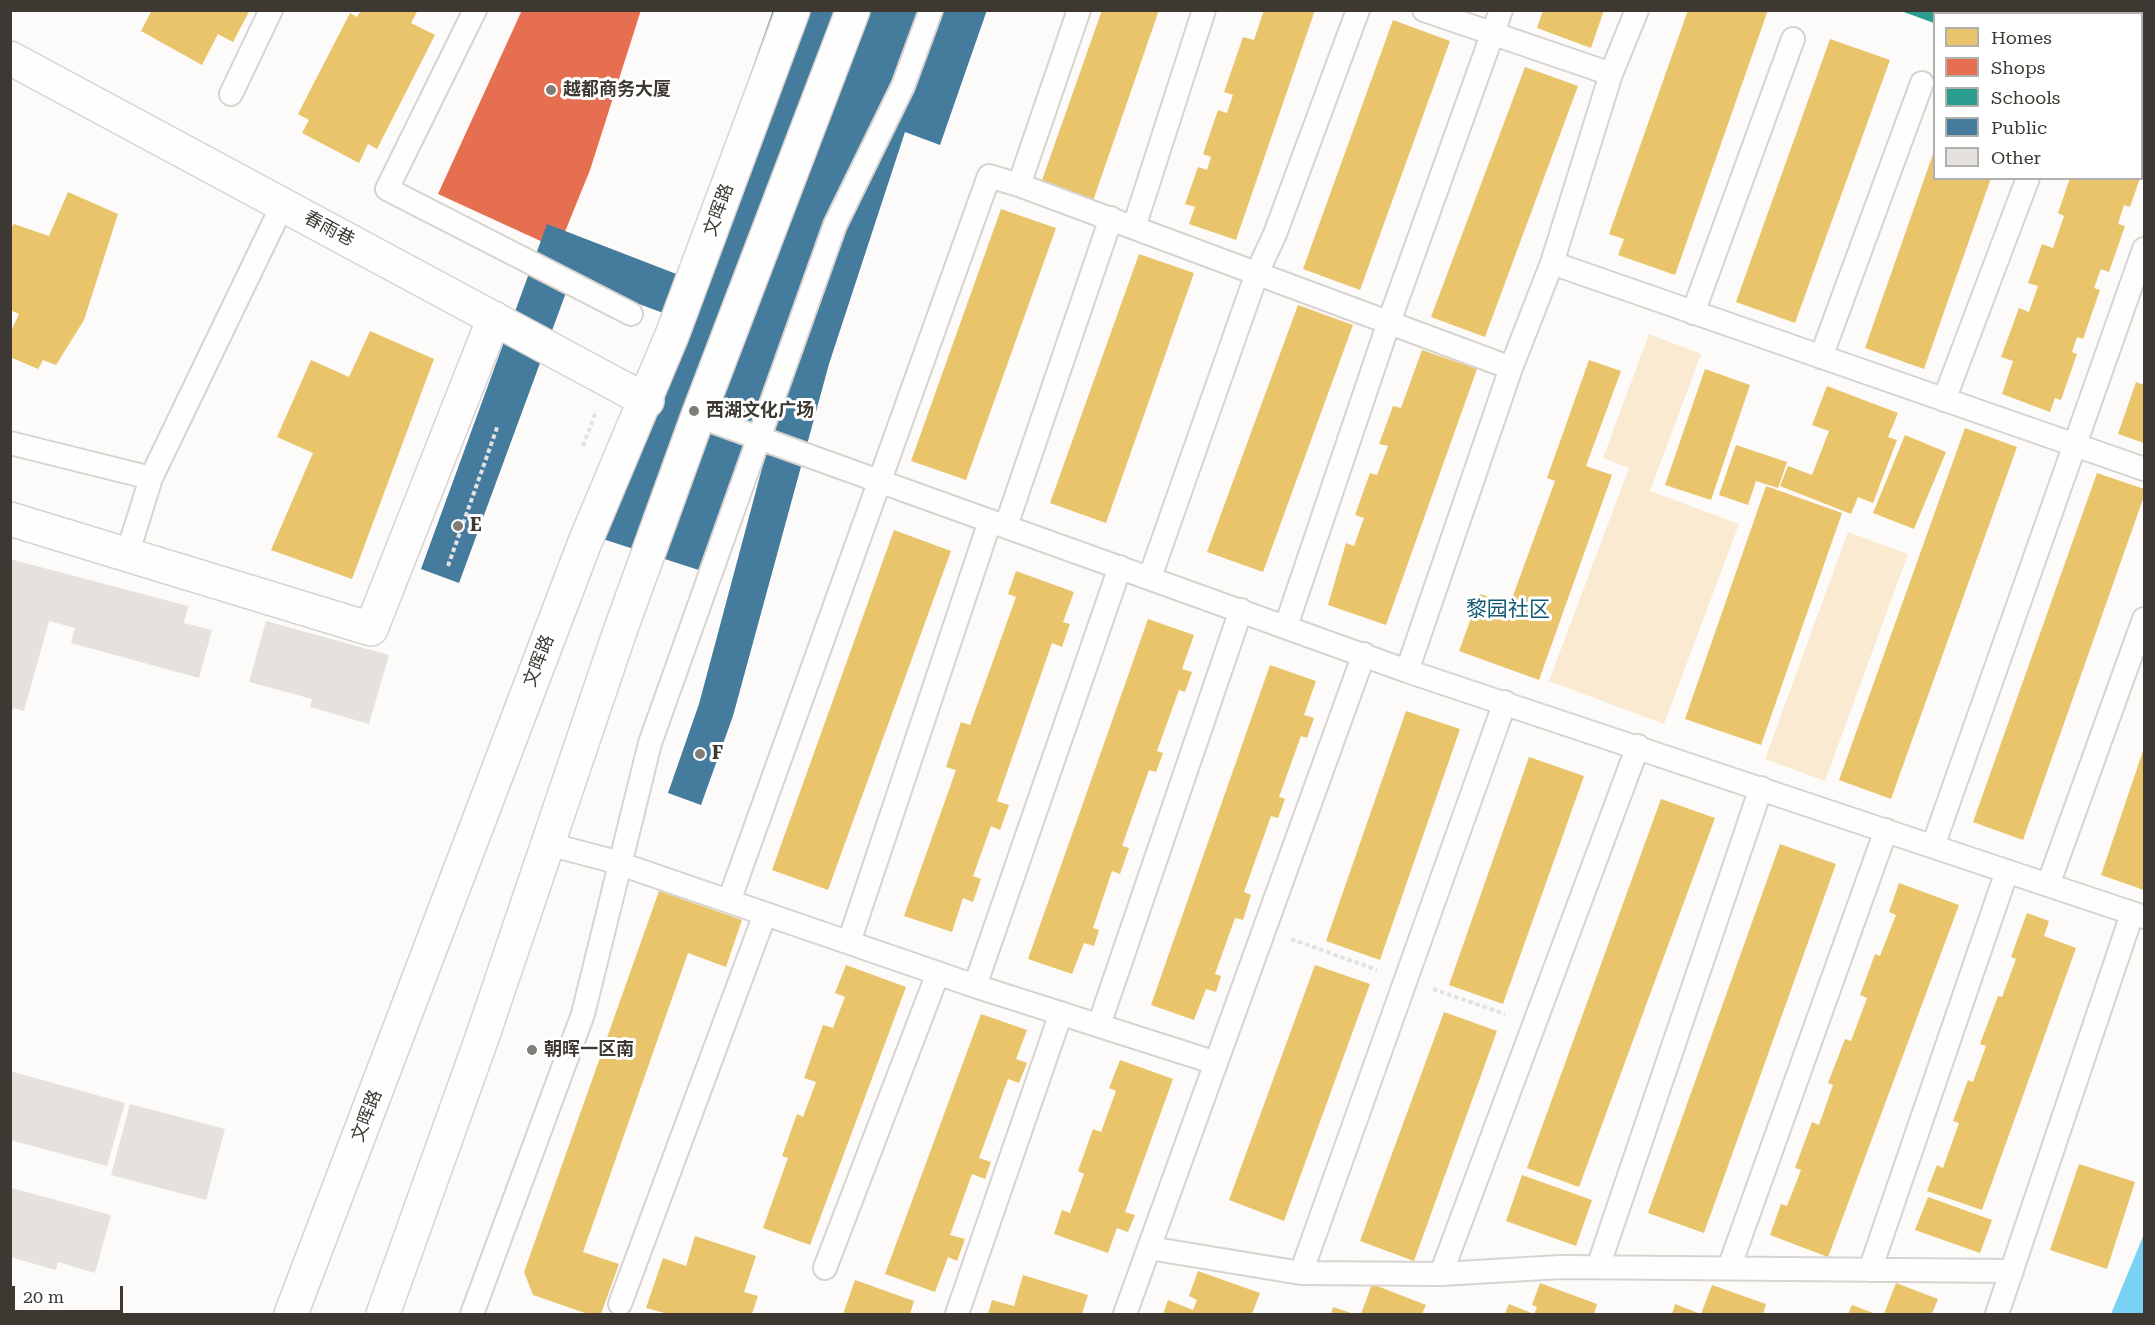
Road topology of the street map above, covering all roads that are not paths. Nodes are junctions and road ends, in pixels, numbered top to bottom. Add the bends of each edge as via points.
1 (270, 10) edge
2 (475, 10) edge
3 (793, 10) edge
4 (853, 10) edge
5 (931, 10) edge
6 (1079, 10) edge
7 (1204, 10) edge
8 (1358, 10) edge
9 (1424, 10) edge
10 (1501, 10) edge
11 (1637, 10) edge
12 (1492, 34) junction
13 (1793, 39) dead end
14 (10, 58) edge
15 (1611, 74) junction
16 (1922, 83) dead end
17 (231, 94) dead end
18 (2027, 180) edge
19 (1020, 185) junction
20 (283, 204) junction
21 (1111, 218) junction
22 (1134, 227) junction
23 (2145, 249) edge
24 (1552, 263) junction
25 (1257, 273) junction
26 (1693, 313) junction
27 (631, 314) dead end
28 (494, 318) junction
29 (1389, 322) junction
30 (1821, 357) junction
31 (1511, 368) junction
32 (1944, 400) junction
33 (647, 401) junction
34 (698, 416) junction
35 (759, 438) junction
36 (10, 443) edge
37 (2075, 445) junction
38 (2145, 469) edge
39 (151, 478) junction
40 (881, 481) junction
41 (10, 519) edge
42 (998, 523) junction
43 (127, 555) junction
44 (1120, 567) junction
45 (1150, 578) junction
46 (1241, 610) junction
47 (2145, 619) edge
48 (1286, 626) junction
49 (1364, 654) junction
50 (1407, 671) junction
51 (1505, 702) junction
52 (1638, 746) junction
53 (1761, 788) junction
54 (1886, 830) junction
55 (548, 844) junction
56 (1933, 846) junction
57 (618, 863) junction
58 (2007, 871) junction
59 (2048, 885) junction
60 (729, 901) junction
61 (765, 914) junction
62 (2138, 916) edge
63 (849, 942) junction
64 (938, 973) junction
65 (975, 986) junction
66 (1061, 1013) junction
67 (1099, 1025) junction
68 (1216, 1063) junction
69 (1149, 1248) junction
70 (1598, 1267) junction
71 (825, 1268) dead end
72 (1729, 1268) junction
73 (1870, 1270) junction
74 (2012, 1271) junction
75 (1300, 1273) junction
76 (1441, 1274) junction
77 (620, 1304) dead end
78 (291, 1314) edge
79 (383, 1314) edge
80 (472, 1314) edge
81 (957, 1314) edge
82 (1125, 1314) edge
83 (1997, 1314) edge

1 - 17 lane
2 - 27 lane via 387,189
3 - 33 main road, 文晖路
4 - 34 main road
5 - 35 lane via 903,86 835,225
6 - 19 lane
7 - 22 lane
8 - 25 lane
9 - 12 lane
10 - 12 lane
11 - 15 lane
12 - 15 lane
12 - 29 lane
13 - 26 lane
14 - 20 main road, 春雨巷
15 - 24 lane
16 - 30 lane
18 - 32 lane
19 - 21 lane
19 - 40 lane via 989,176
20 - 28 main road, 春雨巷
20 - 39 lane
21 - 22 lane
21 - 42 lane
22 - 25 lane
23 - 37 lane
24 - 26 lane
24 - 31 lane
25 - 29 lane
25 - 45 lane
26 - 30 lane
28 - 33 main road, 春雨巷
28 - 43 main road via 371,629
29 - 31 lane
29 - 48 lane
30 - 32 lane
31 - 50 lane
32 - 37 lane
33 - 78 main road, 文晖路 via 585,542
34 - 35 lane
34 - 55 main road
35 - 40 lane
35 - 57 lane via 650,743
36 - 39 lane
37 - 38 lane
37 - 56 lane
39 - 43 lane
40 - 42 lane
40 - 60 lane
41 - 43 main road
42 - 44 lane
42 - 63 lane
44 - 45 lane
44 - 65 lane
45 - 46 lane
46 - 48 lane
46 - 67 lane
47 - 59 lane
48 - 49 lane
49 - 50 lane
49 - 68 lane
50 - 51 lane
51 - 52 lane
51 - 75 lane
52 - 53 lane
52 - 76 lane
53 - 54 lane
53 - 70 lane
54 - 56 lane
54 - 72 lane
55 - 57 lane
55 - 79 main road
56 - 58 lane
57 - 60 lane
57 - 80 lane via 584,1014
58 - 59 lane
58 - 73 lane
59 - 62 lane
60 - 61 lane
61 - 63 lane
61 - 77 lane
62 - 74 lane
63 - 64 lane
64 - 65 lane
64 - 71 lane
65 - 66 lane
66 - 67 lane
66 - 81 lane
67 - 68 lane
68 - 69 lane
69 - 75 lane
69 - 82 lane
70 - 72 lane
70 - 76 lane
72 - 73 lane
73 - 74 lane
74 - 83 lane
75 - 76 lane

